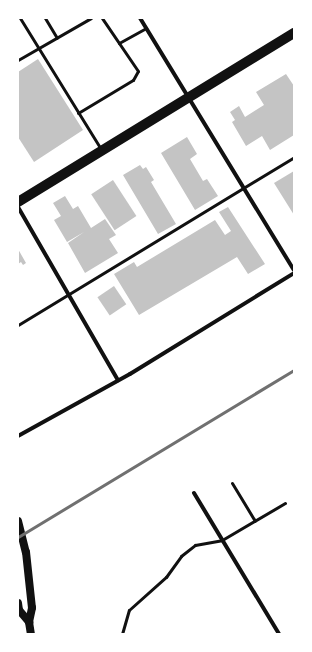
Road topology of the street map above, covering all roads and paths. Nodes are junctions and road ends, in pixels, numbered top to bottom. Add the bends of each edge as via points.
1 (20, 18) edge
2 (45, 18) edge
3 (91, 18) edge
4 (102, 18) edge
5 (140, 18) edge
6 (146, 28) junction
7 (294, 33) edge
8 (56, 38) junction
9 (119, 43) junction
10 (38, 49) junction
11 (18, 60) edge
12 (187, 97) junction
13 (78, 113) junction
14 (102, 150) junction
15 (294, 157) edge
16 (243, 187) junction
17 (18, 202) edge
18 (18, 207) edge
19 (294, 271) edge
20 (69, 295) junction
21 (18, 325) edge
22 (118, 380) junction
23 (18, 436) edge
24 (232, 483) dead end
25 (194, 493) dead end
26 (285, 503) dead end
27 (18, 521) edge
28 (255, 521) junction
29 (222, 540) junction
30 (18, 603) edge
31 (29, 622) junction
32 (31, 634) edge
33 (122, 634) edge
34 (279, 634) edge

1 - 10 lane
2 - 8 lane
3 - 8 lane
4 - 9 lane
5 - 6 street
6 - 9 lane
6 - 12 street
7 - 12 main road
8 - 10 lane
9 - 13 lane via 138,71 133,80
10 - 11 lane
10 - 13 lane
12 - 14 main road
12 - 16 street
13 - 14 lane
14 - 17 main road
15 - 16 lane
16 - 19 street
16 - 20 lane
18 - 20 street
19 - 22 street
20 - 21 lane
20 - 22 street
22 - 23 street
24 - 28 lane
25 - 29 street
26 - 28 lane
27 - 31 main road via 26,552 32,608
28 - 29 lane
29 - 33 lane via 195,545 181,556 166,577 129,610
29 - 34 street
30 - 31 main road via 19,610
31 - 32 main road

